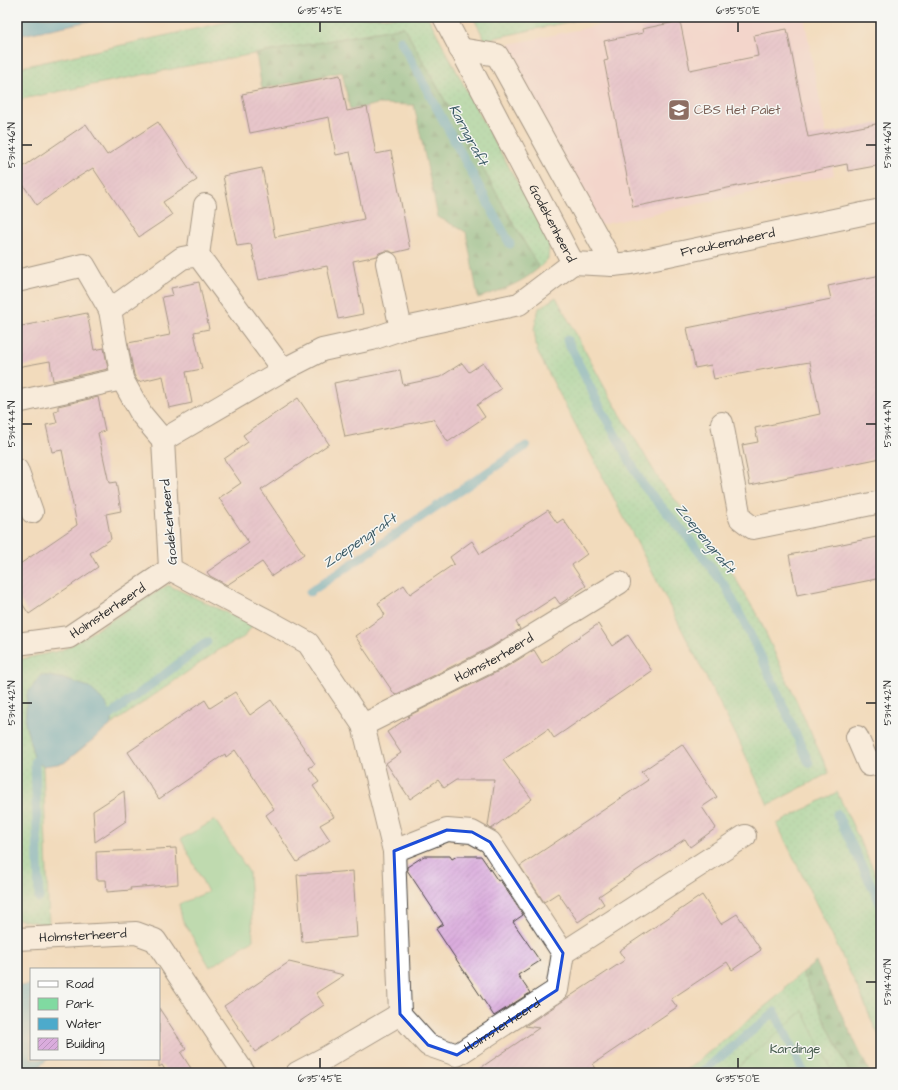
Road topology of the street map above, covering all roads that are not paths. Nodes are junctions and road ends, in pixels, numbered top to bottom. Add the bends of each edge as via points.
1 (444, 17) edge
2 (460, 49) junction
3 (205, 205) dead end
4 (881, 210) edge
5 (198, 255) junction
6 (387, 263) dead end
7 (573, 263) junction
8 (613, 265) junction
9 (21, 280) dead end
10 (110, 310) junction
11 (401, 329) junction
12 (283, 370) junction
13 (122, 379) junction
14 (17, 402) edge
15 (722, 423) dead end
16 (163, 440) junction
17 (17, 470) edge
18 (881, 502) edge
19 (32, 512) dead end
20 (170, 569) junction
21 (619, 583) dead end
22 (17, 644) edge
23 (363, 725) junction
24 (857, 737) dead end
25 (881, 762) edge
26 (745, 836) dead end
27 (394, 851) junction
28 (17, 939) edge
29 (563, 954) junction
30 (400, 1014) junction
31 (332, 1065) edge
32 (244, 1073) edge
33 (297, 1073) edge

1 - 2 street, Godekenheerd
2 - 7 street, Godekenheerd
2 - 8 street via 497,55
3 - 5 street
4 - 8 street, Froukemaheerd
5 - 10 street via 182,258
5 - 12 street
6 - 11 street
7 - 8 street, Froukemaheerd
7 - 11 street, Godekenheerd via 519,304
9 - 10 street via 84,265
10 - 13 street
11 - 12 street, Godekenheerd via 372,339 322,350
12 - 16 street, Godekenheerd
13 - 14 street
13 - 16 street via 142,415
15 - 18 street via 740,518 752,528
16 - 20 street, Godekenheerd
17 - 19 street
20 - 22 street, Holmsterheerd via 69,637
20 - 23 street, Godekenheerd via 308,643
21 - 23 street, Holmsterheerd via 496,658
23 - 27 street
24 - 25 street via 869,765
26 - 29 street
27 - 29 street via 447,830 472,832 490,842
27 - 30 street
28 - 32 street, Holmsterheerd via 136,933 155,940
29 - 30 street, Holmsterheerd via 557,990 457,1055 428,1045
30 - 31 street
31 - 33 street

